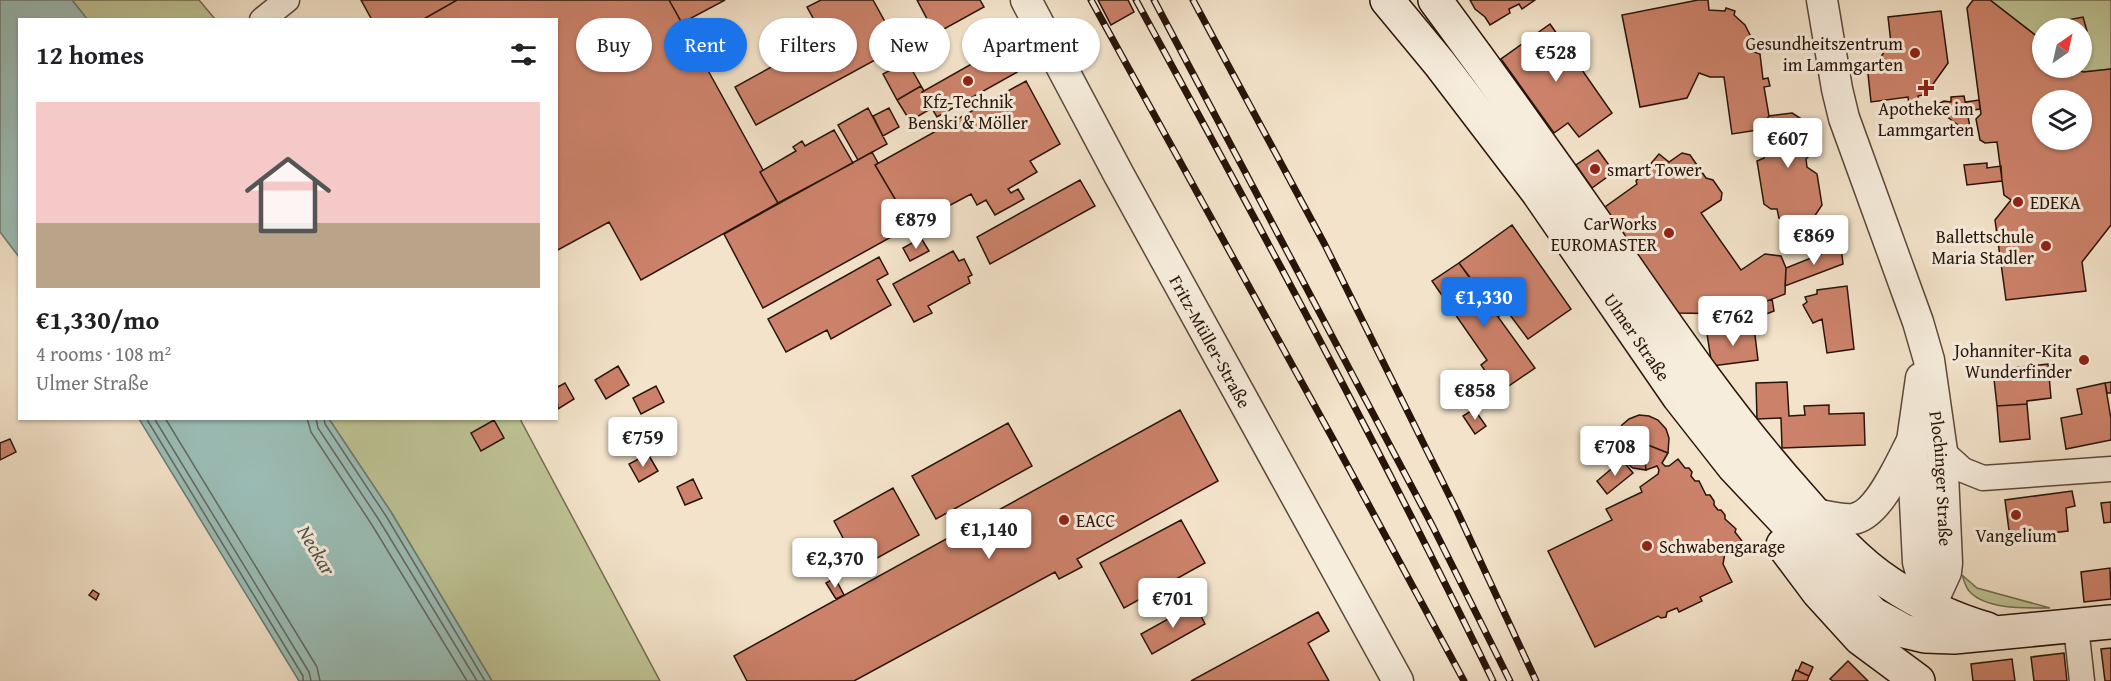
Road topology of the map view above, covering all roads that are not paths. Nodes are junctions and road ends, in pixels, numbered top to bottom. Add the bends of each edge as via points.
1 (287, 0) edge
2 (1026, 0) edge
3 (1387, 0) edge
4 (1436, 0) edge
5 (1822, 0) edge
6 (264, 18) edge
7 (1926, 349) junction
8 (1912, 441) junction
9 (1942, 451) junction
10 (1734, 467) junction
11 (2111, 469) edge
12 (1815, 514) junction
13 (1928, 621) junction
14 (2111, 622) edge
15 (2076, 627) junction
16 (1398, 681) edge
17 (1918, 681) edge
18 (1924, 681) edge
19 (2082, 681) edge

1 - 6 street
2 - 16 street, Fritz-Müller-Straße
3 - 10 main road, Ulmer Straße via 1492,131 1679,397
4 - 12 main road, Ulmer Straße via 1702,376
5 - 7 street, Plochinger Straße via 1845,118
7 - 8 street, Plochinger Straße
7 - 9 street, Plochinger Straße
8 - 12 street via 1873,508 1855,519
8 - 13 street, Plochinger Straße via 1918,562
9 - 11 street via 1963,470 1983,478
9 - 13 street, Plochinger Straße via 1947,563
10 - 13 main road, Ulmer Straße via 1873,614 1904,631
10 - 17 main road via 1767,524 1819,593 1860,638
12 - 13 main road, Ulmer Straße
13 - 15 main road via 1976,626 1997,633
13 - 18 main road, Plochinger Straße
14 - 15 main road
15 - 19 street

